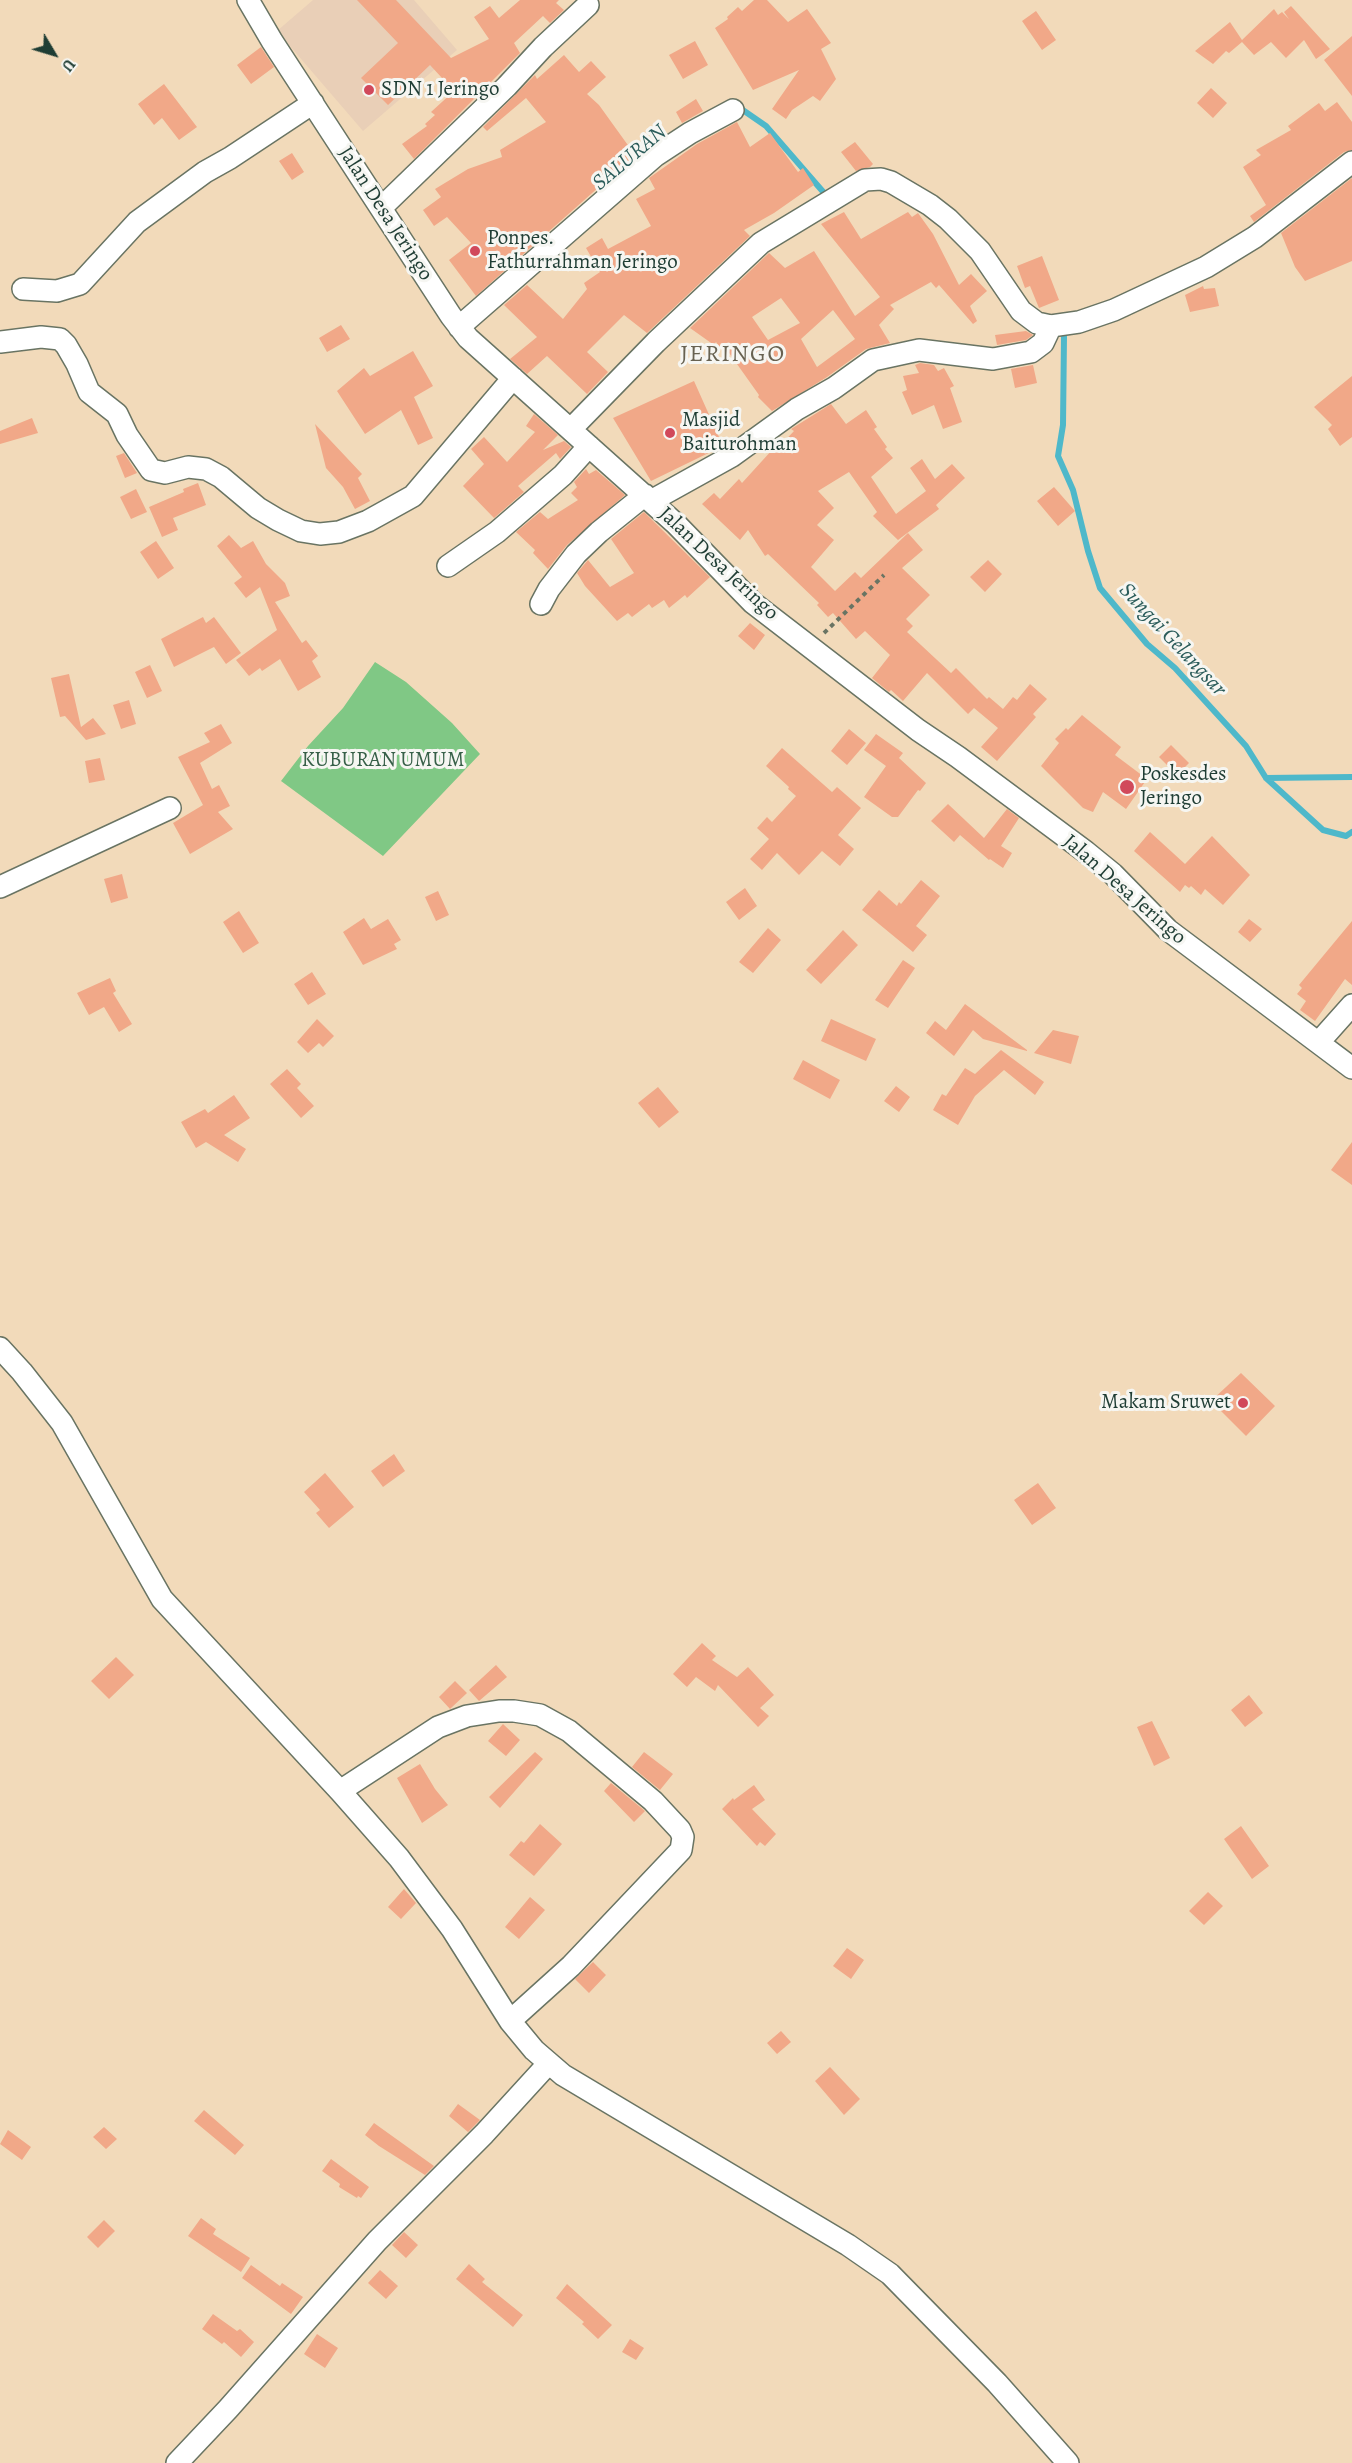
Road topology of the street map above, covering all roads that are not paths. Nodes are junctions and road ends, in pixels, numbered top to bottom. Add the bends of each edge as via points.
1 (248, 0) edge
2 (588, 5) dead end
3 (314, 103) junction
4 (733, 110) dead end
5 (1352, 162) edge
6 (381, 208) junction
7 (23, 289) dead end
8 (1051, 326) junction
9 (459, 327) junction
10 (0, 342) edge
11 (513, 378) junction
12 (571, 429) junction
13 (589, 446) junction
14 (648, 498) junction
15 (448, 566) dead end
16 (541, 604) dead end
17 (170, 808) dead end
18 (0, 887) edge
19 (1352, 1005) edge
20 (1319, 1042) junction
21 (1352, 1068) edge
22 (0, 1348) edge
23 (340, 1791) junction
24 (510, 2021) junction
25 (548, 2064) junction
26 (177, 2463) edge
27 (1068, 2463) edge

1 - 3 street, Jalan Desa Jeringo
2 - 6 street
3 - 6 street, Jalan Desa Jeringo
3 - 7 street via 205,172 137,222 80,284 57,291
4 - 9 street via 655,156
5 - 8 street via 1255,237 1206,267 1114,310 1079,322
6 - 9 street, Jalan Desa Jeringo
8 - 12 street via 1037,323 1021,311 980,251 948,219 898,185 870,179 761,243
8 - 14 street via 1040,348 1030,352 993,359 919,350 873,360 732,456
9 - 11 street, Jalan Desa Jeringo
10 - 11 street via 60,339 89,392 117,414 151,470 165,473 188,467 206,469 278,520 301,531 320,534 339,532 368,521 413,496
11 - 12 street, Jalan Desa Jeringo
12 - 13 street, Jalan Desa Jeringo
13 - 14 street, Jalan Desa Jeringo
13 - 15 street via 497,532
14 - 16 street via 599,532 576,554
14 - 20 street, Jalan Desa Jeringo via 753,603 1086,852 1168,930
17 - 18 street
19 - 20 street
20 - 21 street, Jalan Desa Jeringo
22 - 23 street via 62,1423 153,1586 171,1611
23 - 24 street via 426,1893
23 - 24 street via 445,1724 483,1713 514,1711 540,1715 569,1731 653,1801 680,1830 684,1837 681,1850 571,1966
24 - 25 street
25 - 26 street via 377,2241
25 - 27 street via 890,2274 990,2375

